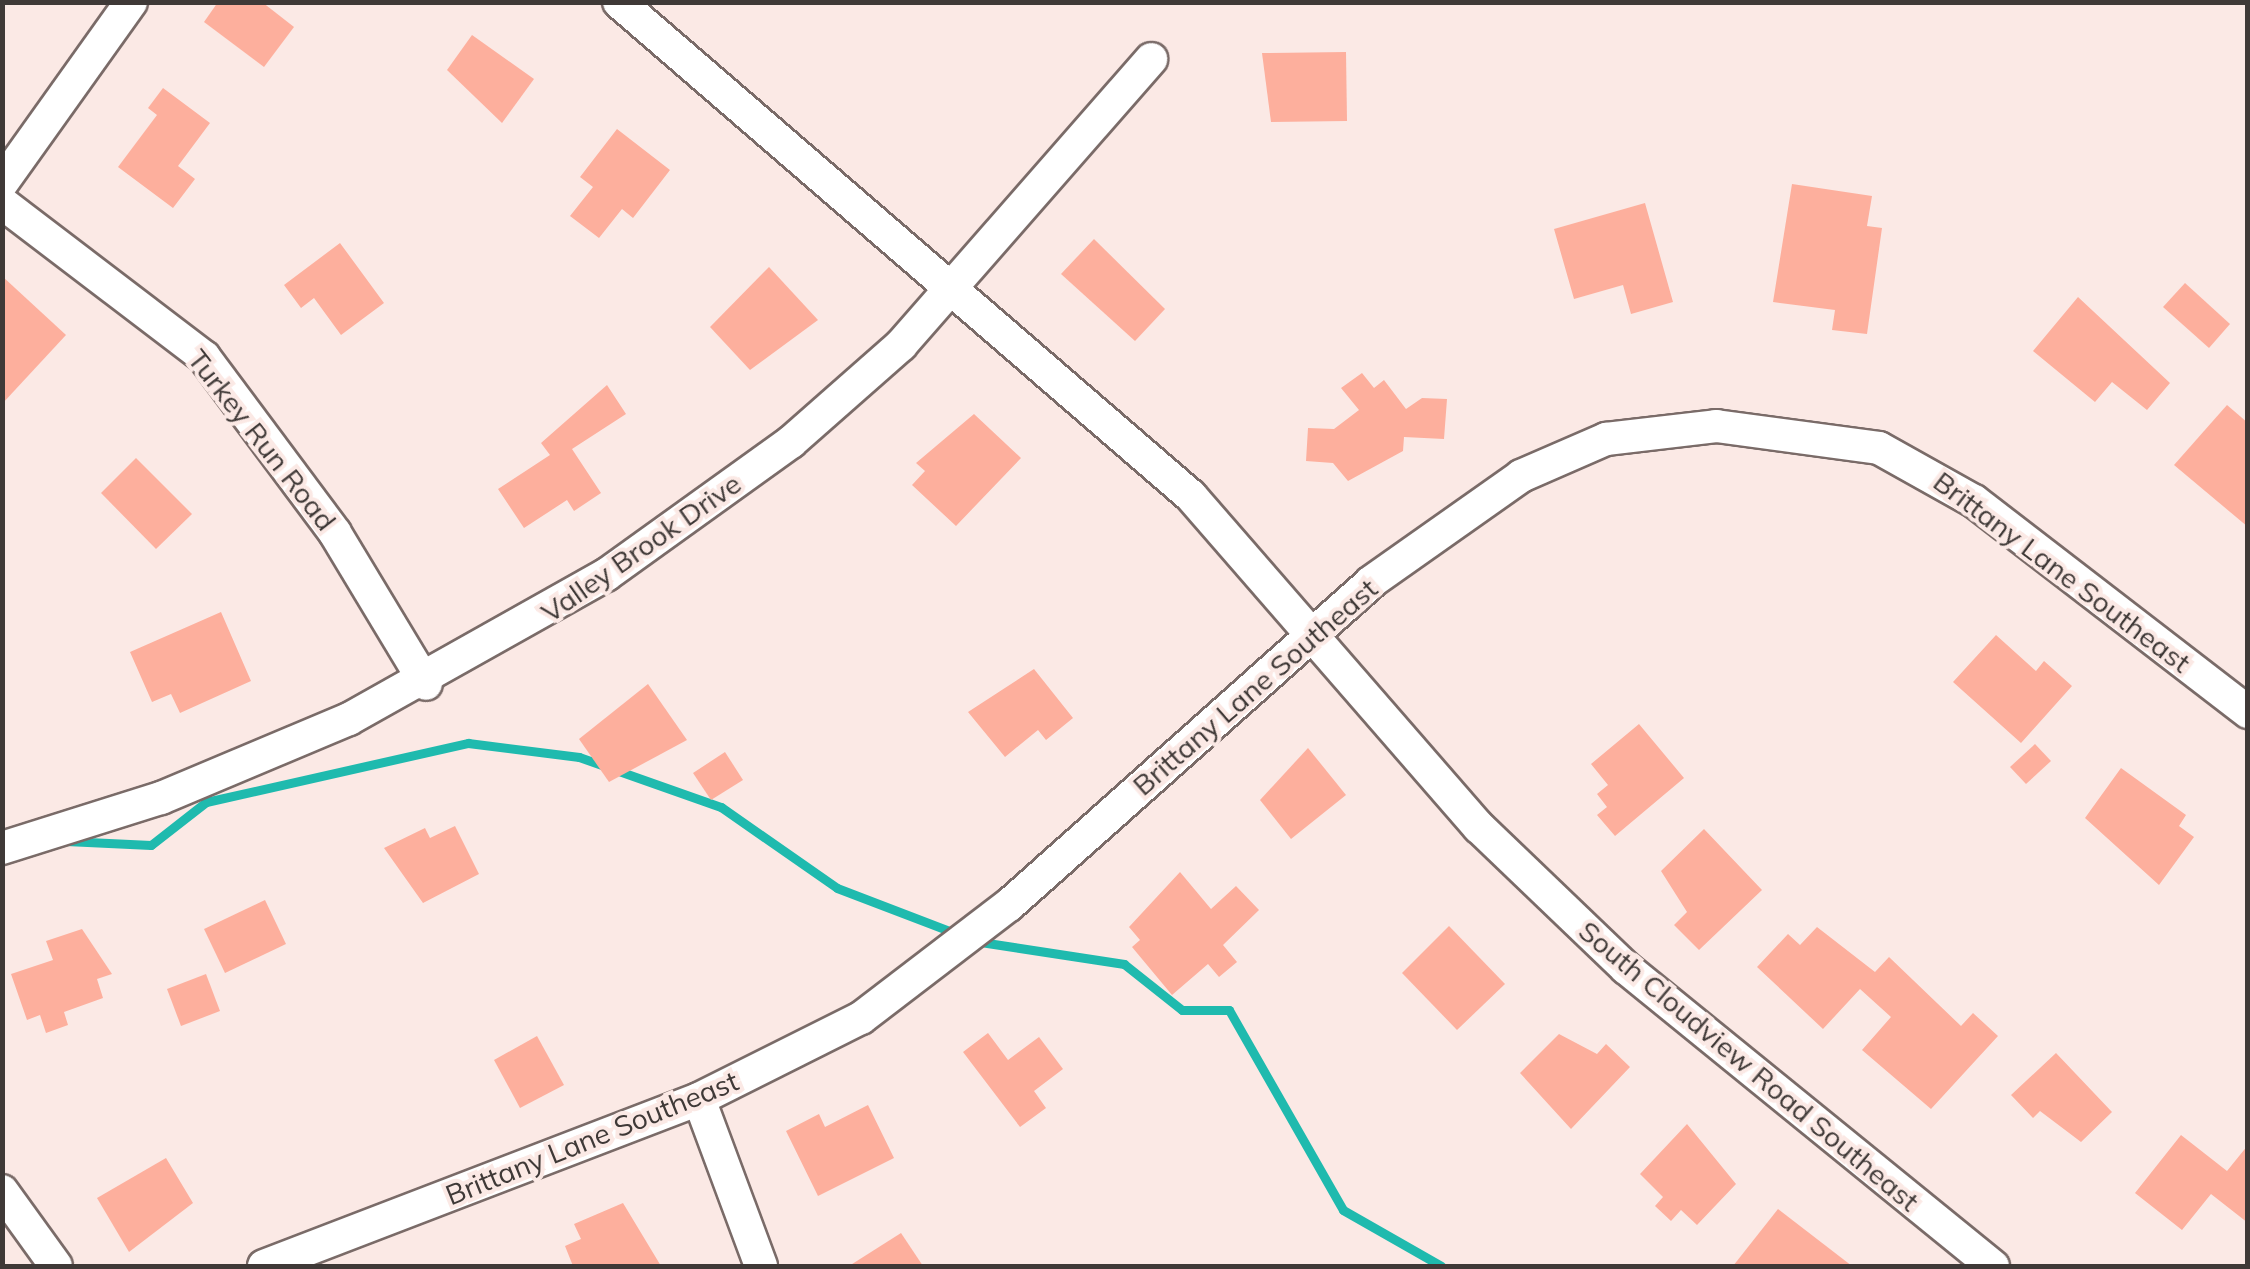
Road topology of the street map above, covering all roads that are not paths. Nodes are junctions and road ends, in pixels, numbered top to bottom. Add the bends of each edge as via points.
1 (131, 2) edge
2 (619, 2) edge
3 (1151, 60) dead end
4 (2, 183) edge
5 (2, 203) edge
6 (950, 291) junction
7 (1313, 634) junction
8 (426, 684) junction
9 (2248, 712) edge
10 (2, 848) edge
11 (699, 1099) junction
12 (2, 1190) edge
13 (56, 1266) edge
14 (264, 1266) edge
15 (761, 1266) edge
16 (1993, 1266) edge

1 - 4 street
2 - 6 street, South Cloudview Road Southeast
3 - 6 street, Valley Brook Drive
5 - 8 street, Turkey Run Road via 204,357 335,534
6 - 7 street, South Cloudview Road Southeast via 1191,496
6 - 8 street, Valley Brook Drive via 792,442 711,503
7 - 9 street, Brittany Lane Southeast via 1520,476 1606,439 1772,430 1879,448 1923,468
7 - 11 street, Brittany Lane Southeast via 947,958 860,1018
7 - 16 street, South Cloudview Road Southeast via 1544,892 1669,1006
8 - 10 street, Valley Brook Drive via 216,778
11 - 14 street, Brittany Lane Southeast
11 - 15 street
12 - 13 street

